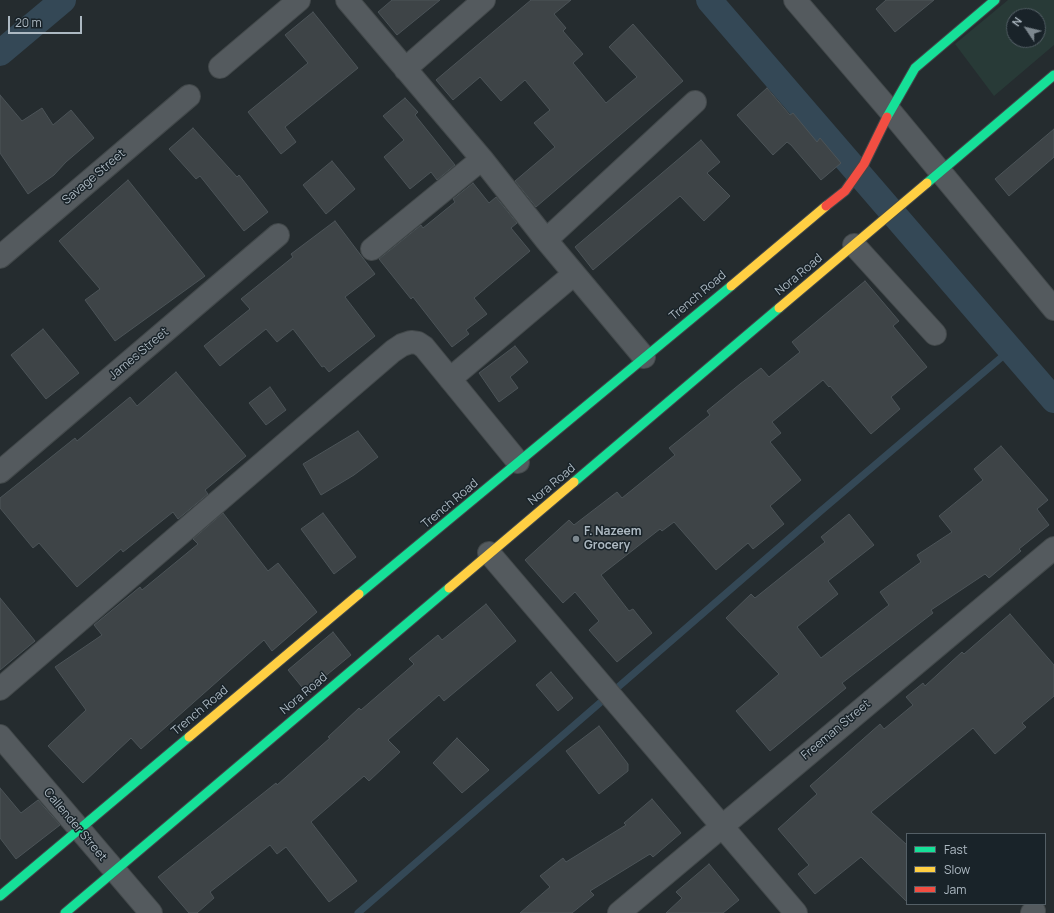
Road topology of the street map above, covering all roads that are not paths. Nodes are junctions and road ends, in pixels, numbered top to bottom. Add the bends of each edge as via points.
1 (299, 0) edge
2 (347, 0) edge
3 (484, 0) edge
4 (795, 0) edge
5 (995, 0) edge
6 (220, 67) dead end
7 (405, 69) junction
8 (1054, 75) edge
9 (189, 96) dead end
10 (695, 102) dead end
11 (890, 111) junction
12 (482, 159) junction
13 (939, 172) junction
14 (278, 235) dead end
15 (546, 240) junction
16 (854, 244) junction
17 (372, 249) dead end
18 (0, 257) edge
19 (574, 274) junction
20 (1054, 310) edge
21 (935, 334) dead end
22 (644, 357) junction
23 (450, 379) junction
24 (518, 462) junction
25 (0, 472) edge
26 (1054, 548) edge
27 (489, 553) junction
28 (0, 689) edge
29 (0, 736) edge
30 (722, 825) junction
31 (79, 828) junction
32 (115, 870) junction
33 (0, 896) edge
34 (65, 913) edge
35 (151, 913) edge
36 (619, 913) edge
37 (796, 913) edge

1 - 6 street
2 - 7 street
3 - 7 street
4 - 11 street
5 - 11 street, Trench Road via 915,68
7 - 12 street
8 - 13 street, Nora Road
9 - 18 street, Savage Street
10 - 15 street
11 - 13 street
11 - 22 street, Trench Road via 864,164 845,191
12 - 15 street
12 - 17 street
13 - 16 street, Nora Road
13 - 20 street
14 - 25 street, James Street
15 - 19 street
16 - 21 street
16 - 27 street, Nora Road
19 - 22 street
19 - 23 street
22 - 24 street, Trench Road
23 - 24 street
23 - 28 street via 418,343 411,342 393,351
24 - 31 street, Trench Road
26 - 30 street, Freeman Street
27 - 30 street
27 - 32 street, Nora Road
29 - 31 street, Callender Street
30 - 36 street, Freeman Street
30 - 37 street
31 - 32 street, Callender Street
31 - 33 street, Trench Road
32 - 34 street, Nora Road
32 - 35 street, Callender Street

